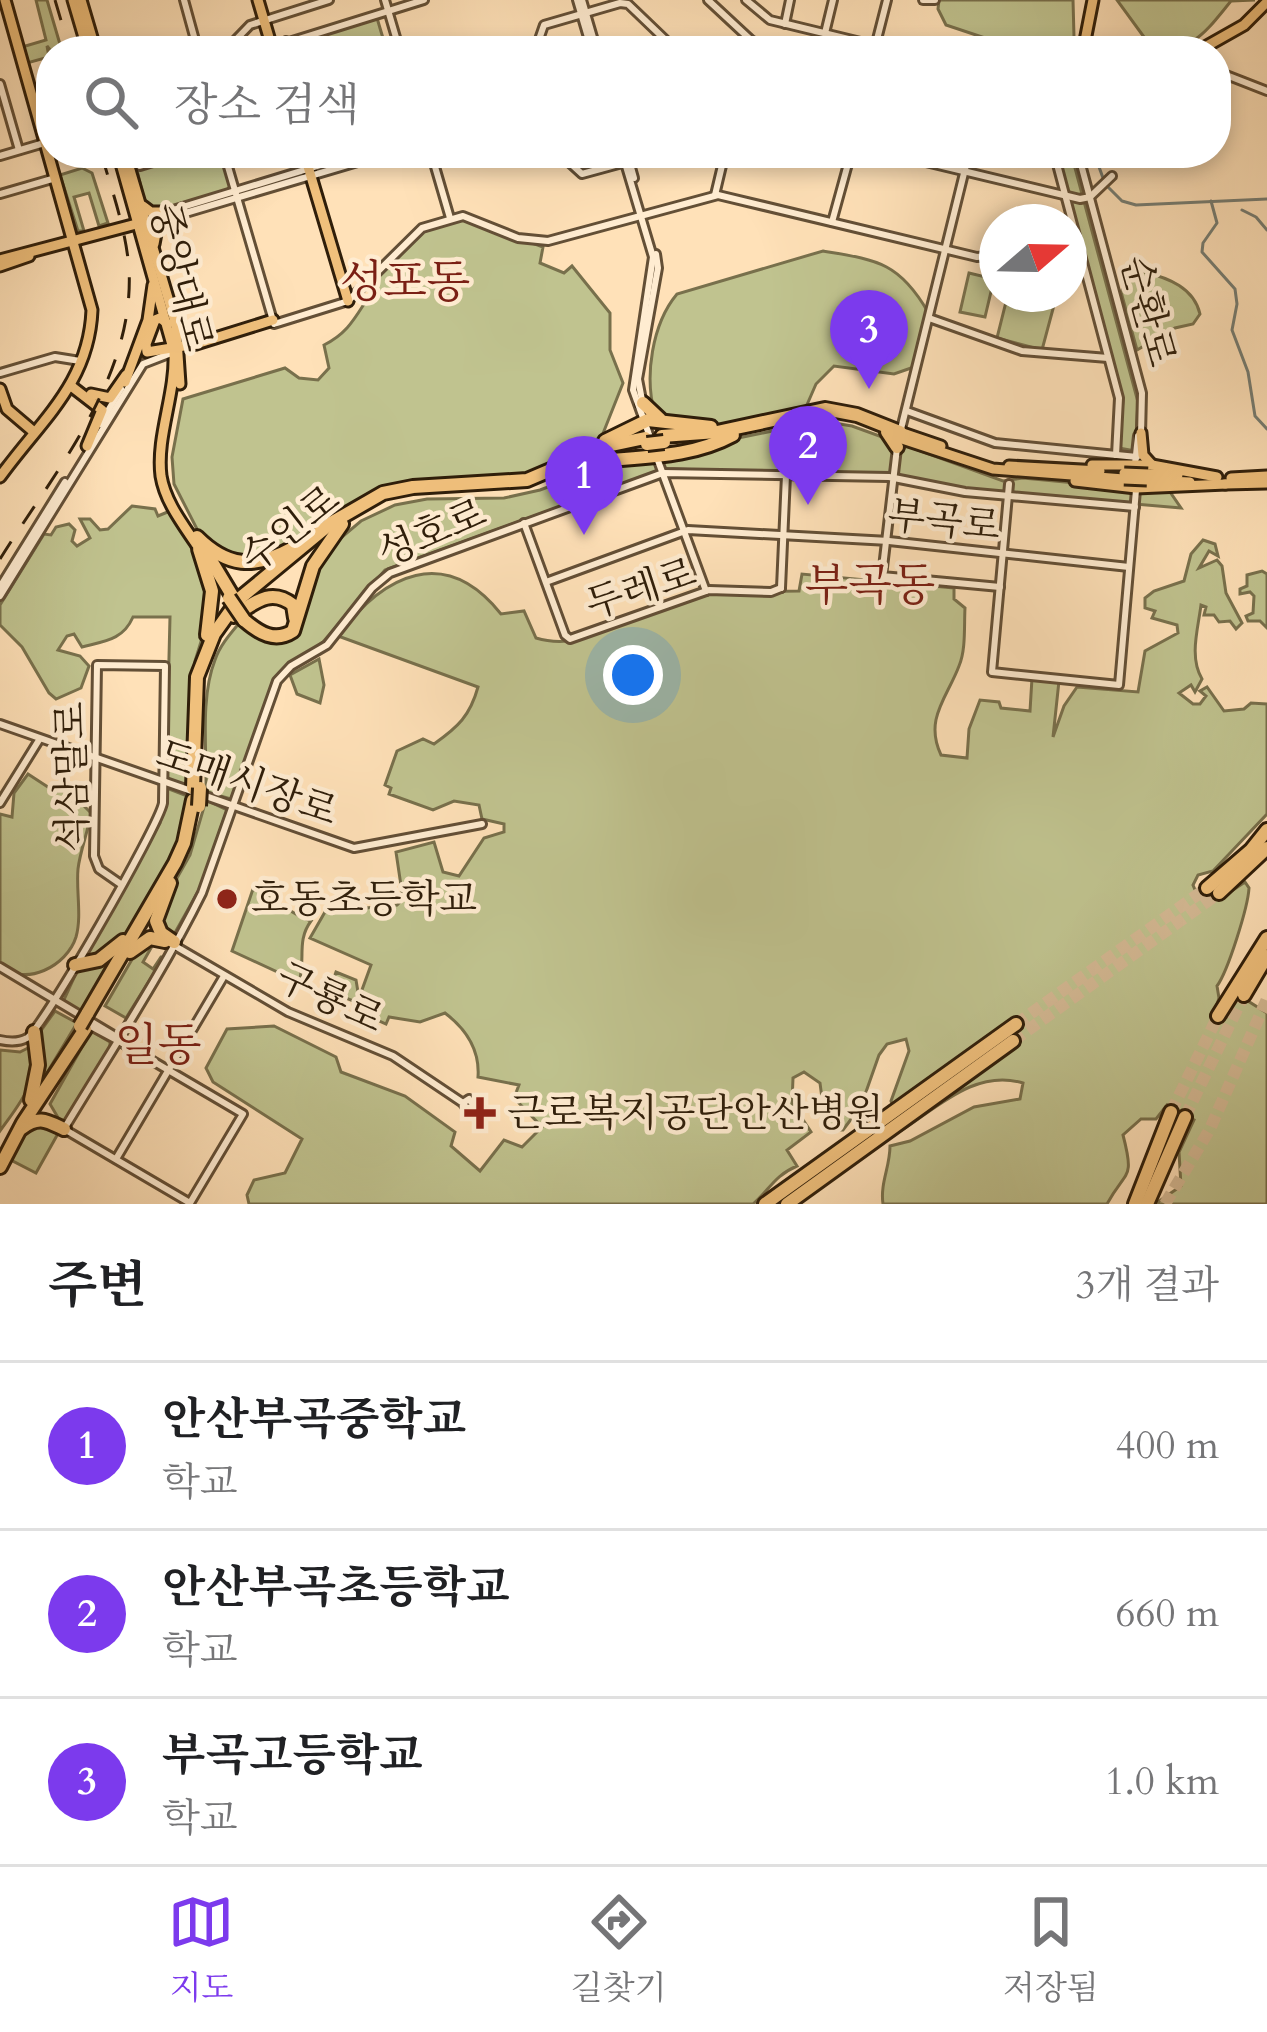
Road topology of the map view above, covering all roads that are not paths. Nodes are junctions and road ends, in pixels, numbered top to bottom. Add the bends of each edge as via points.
1 (3, 0) edge
2 (77, 0) edge
3 (182, 0) edge
4 (258, 0) edge
5 (329, 0) edge
6 (424, 0) edge
7 (623, 0) edge
8 (709, 0) edge
9 (746, 0) edge
10 (790, 0) edge
11 (833, 0) edge
12 (886, 0) edge
13 (923, 0) edge
14 (935, 0) edge
15 (1093, 0) edge
16 (1267, 2) edge
17 (387, 6) edge
18 (582, 8) edge
19 (265, 22) junction
20 (785, 24) junction
21 (825, 33) junction
22 (88, 36) edge
23 (192, 36) edge
24 (237, 36) edge
25 (269, 36) edge
26 (300, 36) edge
27 (396, 36) edge
28 (540, 36) edge
29 (663, 36) edge
30 (663, 36) edge
31 (743, 36) edge
32 (834, 36) edge
33 (877, 36) edge
34 (1086, 36) edge
35 (1228, 36) edge
36 (1231, 76) edge
37 (0, 84) edge
38 (1267, 91) edge
39 (36, 110) edge
40 (36, 148) edge
41 (19, 150) junction
42 (0, 156) edge
43 (51, 168) edge
44 (128, 168) edge
45 (230, 168) edge
46 (309, 168) edge
47 (321, 168) edge
48 (326, 168) edge
49 (435, 168) edge
50 (629, 168) edge
51 (723, 168) edge
52 (845, 168) edge
53 (939, 168) edge
54 (944, 168) edge
55 (967, 168) edge
56 (1058, 168) edge
57 (1080, 168) edge
58 (310, 172) junction
59 (966, 174) junction
60 (1112, 176) dead end
61 (53, 177) junction
62 (717, 193) junction
63 (0, 194) edge
64 (238, 194) junction
65 (1065, 198) junction
66 (1089, 198) junction
67 (1067, 204) edge
68 (137, 205) junction
69 (642, 214) junction
70 (165, 215) junction
71 (449, 217) junction
72 (832, 220) junction
73 (142, 222) junction
74 (118, 229) junction
75 (87, 238) junction
76 (73, 242) junction
77 (148, 246) junction
78 (56, 247) junction
79 (948, 248) junction
80 (979, 255) edge
81 (0, 263) edge
82 (152, 273) junction
83 (1087, 280) edge
84 (348, 300) junction
85 (930, 318) junction
86 (276, 322) junction
87 (172, 325) junction
88 (145, 340) junction
89 (195, 346) junction
90 (177, 350) junction
91 (158, 355) junction
92 (1108, 358) junction
93 (80, 361) junction
94 (131, 367) junction
95 (178, 370) junction
96 (0, 373) edge
97 (125, 382) junction
98 (73, 387) junction
99 (0, 389) edge
100 (0, 401) edge
101 (642, 415) junction
102 (901, 426) junction
103 (28, 430) junction
104 (732, 432) junction
105 (1142, 433) joint
106 (87, 446) junction
107 (1116, 453) junction
108 (659, 455) junction
109 (583, 459) junction
110 (1141, 463) junction
111 (0, 466) edge
112 (993, 470) junction
113 (1028, 471) junction
114 (786, 475) junction
115 (0, 477) edge
116 (893, 478) junction
117 (1267, 480) edge
118 (1221, 481) junction
119 (1135, 488) junction
120 (1008, 490) junction
121 (1133, 507) junction
122 (526, 523) junction
123 (342, 524) junction
124 (687, 531) junction
125 (784, 533) junction
126 (316, 536) junction
127 (887, 541) junction
128 (198, 543) junction
129 (1003, 555) junction
130 (1128, 567) junction
131 (547, 582) junction
132 (1000, 586) junction
133 (707, 589) junction
134 (0, 591) edge
135 (241, 618) junction
136 (197, 677) junction
137 (0, 724) edge
138 (40, 739) junction
139 (96, 759) junction
140 (163, 782) junction
141 (196, 795) junction
142 (0, 803) edge
143 (232, 806) junction
144 (482, 824) dead end
145 (1267, 830) edge
146 (1267, 848) edge
147 (170, 883) junction
148 (122, 886) junction
149 (136, 928) junction
150 (1267, 938) edge
151 (172, 943) junction
152 (130, 952) junction
153 (1267, 956) edge
154 (73, 968) junction
155 (0, 969) edge
156 (225, 974) junction
157 (1244, 995) tunnel mouth
158 (53, 1002) junction
159 (1218, 1016) tunnel mouth
160 (86, 1021) junction
161 (1016, 1024) tunnel mouth
162 (34, 1034) junction
163 (117, 1040) junction
164 (1013, 1041) tunnel mouth
165 (0, 1042) edge
166 (168, 1070) junction
167 (51, 1084) junction
168 (31, 1100) junction
169 (464, 1102) dead end
170 (64, 1129) junction
171 (17, 1133) junction
172 (0, 1150) edge
173 (116, 1159) junction
174 (0, 1167) edge
175 (765, 1204) edge
176 (787, 1204) edge
177 (1135, 1204) edge
178 (1147, 1204) edge

1 - 39 main road
2 - 22 main road
3 - 23 street
4 - 19 main road
5 - 19 street
6 - 17 street
7 - 18 street
7 - 29 street
8 - 31 street
9 - 20 street
10 - 20 street
11 - 21 street
12 - 33 street
13 - 14 street
15 - 34 main road
16 - 35 main road
17 - 26 street
17 - 27 street
18 - 28 street
18 - 30 street via 628,4
19 - 24 street
19 - 25 main road
20 - 21 street
21 - 32 street
36 - 38 street
37 - 41 street
40 - 41 street
41 - 42 street
43 - 61 main road
44 - 68 main road, 중앙대로
45 - 64 street
46 - 58 main road
47 - 58 street
48 - 58 street
49 - 71 street
50 - 69 street
51 - 62 street
52 - 72 street
53 - 59 street
54 - 59 street
55 - 59 street
56 - 65 street
57 - 66 street, 순환로
58 - 64 street
58 - 84 main road
59 - 65 street
59 - 79 street
60 - 66 street
61 - 63 street
61 - 76 main road
62 - 69 street
62 - 72 street
64 - 70 street
64 - 86 street
65 - 66 street
65 - 67 street
66 - 105 street, 순환로 via 1140,384
66 - 110 street, 순환로 via 1140,396
68 - 70 main road
68 - 73 main road, 중앙대로
68 - 74 main road
69 - 71 street via 543,239 462,212
69 - 101 street via 658,268 638,379
70 - 73 street
70 - 77 main road
71 - 84 street via 422,228
72 - 79 street
73 - 74 main road
73 - 77 main road, 중앙대로
74 - 75 main road
74 - 77 main road
75 - 76 main road
75 - 76 main road
76 - 78 main road
76 - 78 main road
76 - 93 main road via 87,307
76 - 98 main road via 92,326
77 - 82 main road, 중앙대로
77 - 87 main road, 중앙대로
78 - 81 main road
79 - 80 street
79 - 85 street
82 - 87 main road, 중앙대로
82 - 88 main road
83 - 92 street
84 - 86 street
85 - 92 street via 1022,351
85 - 102 street
86 - 89 main road
87 - 88 main road via 154,320
87 - 89 main road
87 - 90 main road, 중앙대로
88 - 91 main road
88 - 94 main road
89 - 90 main road
89 - 95 main road
90 - 91 main road
90 - 95 main road, 중앙대로
91 - 95 main road
91 - 97 street via 143,358
91 - 134 street via 142,364
92 - 107 street via 1120,404
93 - 96 street via 55,357
93 - 98 main road
94 - 97 main road
94 - 98 main road via 110,398
95 - 128 main road, 중앙대로 via 161,474
97 - 106 street
98 - 103 main road
98 - 106 main road via 102,410
99 - 103 main road
100 - 103 main road
101 - 104 highway
101 - 108 street
101 - 109 highway
102 - 104 highway, 수인로 via 827,414
102 - 107 street
102 - 112 main road, 수인로
102 - 113 main road, 수인로
102 - 116 street
103 - 111 main road
103 - 115 main road
104 - 108 highway, 수인로
105 - 110 main road
106 - 134 street
107 - 110 street
108 - 109 highway, 수인로
108 - 114 street, 성호로
108 - 122 street, 성호로
108 - 124 street
109 - 123 highway, 수인로 via 512,489 385,500
109 - 126 highway, 수인로 via 527,480 383,494
110 - 113 main road
110 - 113 main road, 수인로, bridge via 1124,476
110 - 118 main road
110 - 119 street, 순환로
112 - 113 main road, 수인로
112 - 120 main road
113 - 119 main road
113 - 120 main road
114 - 116 street, 성호로
114 - 125 street, 두레로
116 - 120 street, 성호로
116 - 127 street
117 - 118 main road
118 - 119 main road
119 - 121 street, 순환로
120 - 121 street, 성호로
120 - 129 street
121 - 130 street, 순환로
122 - 131 street, 두레로
122 - 143 street, 성호로 via 390,573 327,645 281,674
123 - 135 highway, 수인로 via 255,593
123 - 135 highway via 313,566 293,631 274,637
124 - 125 street, 부곡로
124 - 131 street, 부곡로
124 - 133 street
125 - 127 street, 부곡로
125 - 133 street, 두레로 via 781,588
126 - 128 highway via 249,564
126 - 136 highway, 수인로 via 239,599
127 - 129 street, 부곡로
127 - 132 street via 884,576
128 - 135 highway, bridge
128 - 136 highway via 213,604
129 - 130 street, 부곡로
129 - 132 street
130 - 132 street, 순환로 via 1117,684 992,672
131 - 133 street, 두레로 via 574,636
135 - 141 highway, 수인로 via 206,673
136 - 141 highway, 수인로
137 - 138 street, 도매시장로
138 - 139 street, 도매시장로
138 - 142 street
139 - 140 street, 도매시장로
139 - 140 street, 석삼말로 via 97,665 165,666
139 - 148 street, 석삼말로 via 96,862
140 - 143 street, 도매시장로
140 - 148 street, 석삼말로 via 161,816
141 - 147 highway, 수인로 via 192,839
141 - 149 highway, 수인로 via 182,848
143 - 144 street, 도매시장로 via 360,849
143 - 151 street, 성호로 via 204,887
145 - 146 highway via 1213,890
147 - 151 highway via 156,921
147 - 152 highway, 수인로
148 - 154 street, 석삼말로
149 - 154 highway via 106,956
149 - 160 highway, 수인로
150 - 159 highway
151 - 152 highway via 150,938
151 - 156 street, 구룡로
151 - 163 street, 성호로
152 - 160 highway, 수인로
153 - 157 highway
154 - 158 street, 석삼말로
155 - 158 street
156 - 166 street
156 - 169 street, 구룡로 via 288,1012 393,1057
158 - 162 street, 석삼말로
158 - 163 street
160 - 167 highway, 수인로
160 - 168 highway, 수인로
161 - 175 highway
162 - 165 street
162 - 168 highway
163 - 166 street
163 - 170 street, 성호로
164 - 176 highway
166 - 173 street
166 - 173 street via 243,1114 234,1130 190,1204
167 - 170 highway via 46,1109
167 - 171 highway, 수인로
168 - 172 highway, 수인로
170 - 171 highway via 37,1119
170 - 173 street
171 - 174 highway, 수인로
177 - 178 highway via 1178,1114

